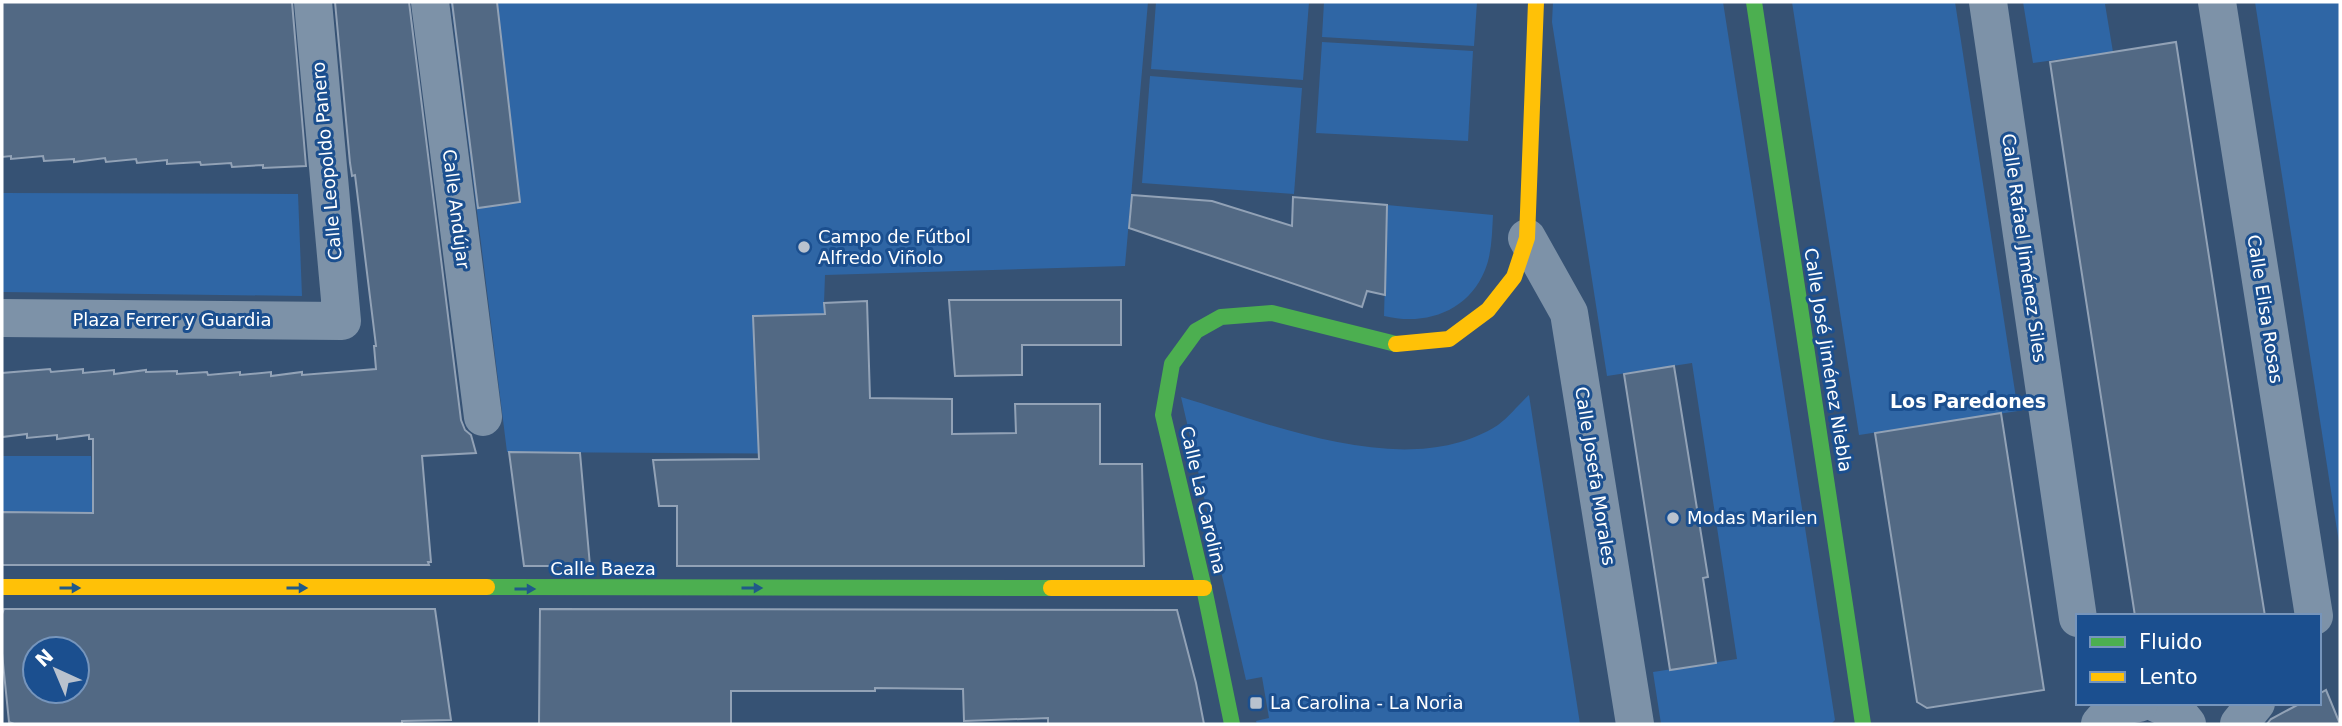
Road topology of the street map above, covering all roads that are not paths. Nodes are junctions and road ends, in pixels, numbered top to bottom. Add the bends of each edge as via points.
1 (313, 2) edge
2 (430, 2) edge
3 (1536, 2) edge
4 (1754, 2) edge
5 (1988, 2) edge
6 (2217, 2) edge
7 (1527, 238) junction
8 (2, 318) edge
9 (342, 321) joint
10 (483, 417) dead end
11 (2, 587) edge
12 (1204, 588) junction
13 (2077, 614) edge
14 (2314, 614) edge
15 (2340, 631) edge
16 (2321, 639) edge
17 (2160, 705) edge
18 (2254, 705) edge
19 (1232, 724) edge
20 (1635, 724) edge
21 (1863, 724) edge
22 (2187, 724) edge
23 (2239, 724) edge

1 - 9 street, Calle Leopoldo Panero
2 - 10 street, Calle Andújar
3 - 7 street, Calle La Carolina
4 - 21 street, Calle José Jiménez Niebla
5 - 13 street, Calle Rafael Jiménez Siles
6 - 14 street, Calle Elisa Rosas
7 - 12 street, Calle La Carolina via 1514,277 1488,310 1449,339 1400,345 1272,313 1221,317 1196,331 1172,364 1163,415
7 - 20 street, Calle Josefa Morales via 1569,313
8 - 9 street, Plaza Ferrer y Guardia
11 -> 12 street, Calle Baeza
12 - 19 street, Calle La Carolina
15 - 16 street
17 - 22 street via 2178,713
18 - 23 street

